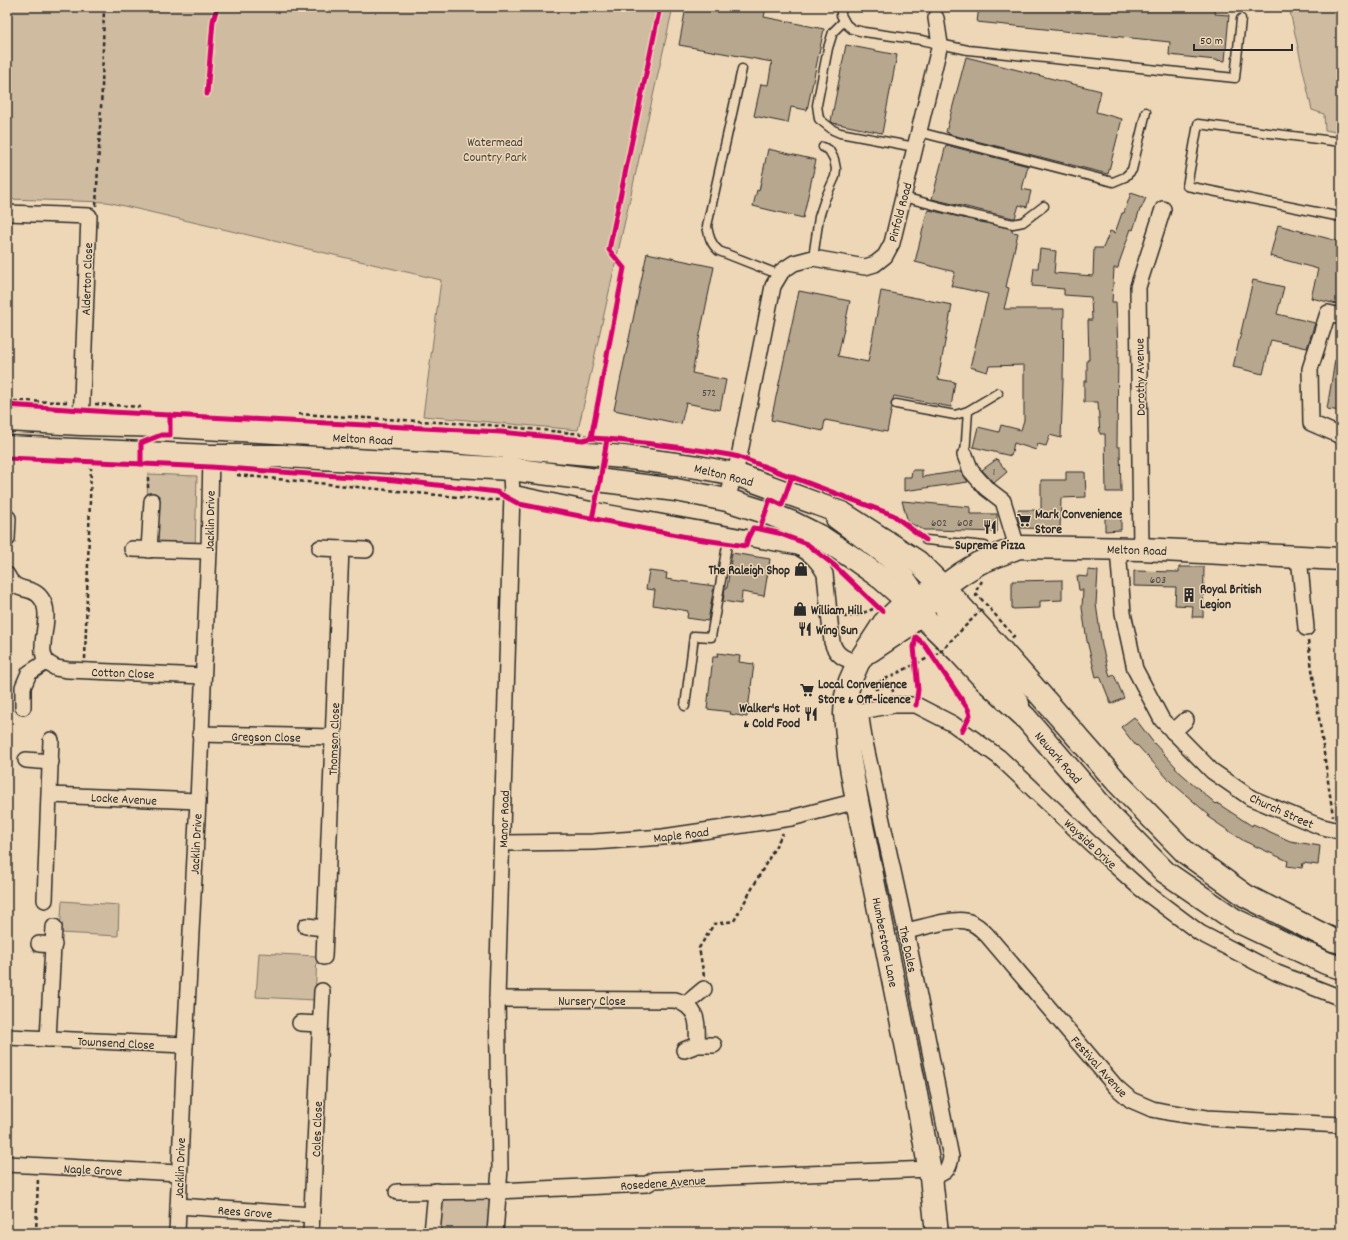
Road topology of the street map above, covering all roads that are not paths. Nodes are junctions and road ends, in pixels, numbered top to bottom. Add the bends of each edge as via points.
1 (841, 7) edge
2 (937, 12) edge
3 (1241, 19) dead end
4 (844, 21) junction
5 (940, 44) junction
6 (742, 69) dead end
7 (1146, 112) dead end
8 (919, 132) junction
9 (1341, 142) edge
10 (823, 146) dead end
11 (915, 147) junction
12 (904, 197) junction
13 (1044, 206) dead end
14 (1163, 209) dead end
15 (7, 213) edge
16 (1341, 217) edge
17 (813, 258) junction
18 (780, 275) junction
19 (1341, 316) edge
20 (998, 393) dead end
21 (896, 404) dead end
22 (968, 411) junction
23 (7, 420) edge
24 (81, 424) junction
25 (216, 429) junction
26 (1341, 436) edge
27 (7, 447) edge
28 (511, 447) junction
29 (965, 455) joint
30 (284, 456) junction
31 (211, 464) junction
32 (510, 469) junction
33 (735, 474) junction
34 (511, 496) junction
35 (152, 500) dead end
36 (727, 500) junction
37 (808, 500) junction
38 (8, 518) edge
39 (793, 523) joint
40 (728, 534) junction
41 (12, 535) edge
42 (926, 540) dead end
43 (320, 548) dead end
44 (1017, 548) junction
45 (132, 549) dead end
46 (341, 549) junction
47 (1118, 549) junction
48 (1141, 549) junction
49 (149, 550) junction
50 (366, 550) dead end
51 (209, 551) junction
52 (1299, 557) junction
53 (990, 558) junction
54 (1341, 559) edge
55 (918, 562) joint
56 (7, 576) edge
57 (943, 587) junction
58 (916, 603) junction
59 (1306, 628) road end
60 (861, 659) junction
61 (46, 662) junction
62 (203, 676) junction
63 (684, 706) dead end
64 (23, 707) dead end
65 (852, 713) junction
66 (1025, 717) junction
67 (1186, 720) dead end
68 (1173, 732) junction
69 (200, 734) junction
70 (332, 737) junction
71 (51, 740) dead end
72 (26, 760) dead end
73 (51, 762) junction
74 (50, 795) junction
75 (198, 801) junction
76 (857, 801) junction
77 (1338, 830) edge
78 (502, 843) junction
79 (45, 900) dead end
80 (306, 926) dead end
81 (54, 927) dead end
82 (325, 928) junction
83 (906, 931) junction
84 (1341, 942) edge
85 (39, 944) dead end
86 (54, 945) junction
87 (324, 957) dead end
88 (1341, 968) edge
89 (704, 989) road end
90 (322, 991) dead end
91 (1341, 998) edge
92 (497, 999) junction
93 (686, 1004) junction
94 (300, 1023) dead end
95 (320, 1024) junction
96 (7, 1037) edge
97 (48, 1039) junction
98 (185, 1045) junction
99 (714, 1045) dead end
100 (1341, 1124) edge
101 (7, 1164) edge
102 (179, 1173) junction
103 (930, 1173) junction
104 (499, 1190) junction
105 (436, 1191) junction
106 (397, 1192) dead end
107 (178, 1206) junction
108 (312, 1215) junction
109 (177, 1233) edge
110 (311, 1233) edge
111 (432, 1233) edge
112 (495, 1233) edge
113 (937, 1233) edge

1 - 4 lane
2 - 5 street, Pinfold Road
3 - 5 lane via 1235,78 968,50
4 - 5 lane via 852,29 864,32
4 - 11 lane via 833,32 828,48 817,105 819,119 840,133
5 - 8 street, Pinfold Road
6 - 18 lane via 707,226 712,245 719,251
7 - 8 lane via 1132,170 1125,177 1113,182
8 - 11 street, Pinfold Road
9 - 16 lane via 1198,124 1187,186
10 - 17 lane via 829,150 836,169 819,217
11 - 12 street, Pinfold Road
12 - 13 lane via 1013,224 1023,222
12 - 17 street, Pinfold Road via 892,244 885,256 876,264 865,267
14 - 48 street, Dorothy Avenue via 1138,287
15 - 24 street, Alderton Close via 88,216
17 - 18 street, Pinfold Road via 794,263
18 - 33 street, Pinfold Road via 774,286
19 - 26 street via 1328,313 1310,369 1311,423
20 - 22 lane
21 - 22 lane via 954,415
22 - 29 lane
23 - 24 main road, Melton Road
24 - 25 main road, Melton Road
25 - 28 main road, Melton Road
25 - 30 main road via 229,440 278,446
27 - 31 main road, Melton Road via 91,465
28 - 32 street
28 - 33 main road, Melton Road via 649,460
29 - 44 street via 972,471 986,488 1003,501
30 - 31 main road, Melton Road
30 - 32 main road, Melton Road
31 - 51 street, Jacklin Drive
32 - 34 street, Manor Road
32 - 36 main road, Melton Road via 676,490
33 - 36 street, Pinfold Road
33 - 37 main road, Melton Road
34 - 40 street
34 - 78 street, Manor Road
35 - 49 street
36 - 39 main road, Melton Road
37 - 55 main road, Melton Road via 842,513
37 - 58 street via 883,556 914,584
38 - 41 street
39 - 58 main road, Newark Road via 821,537
40 - 60 street via 798,547 815,558 825,574 834,648 842,657
40 - 63 lane via 711,637 694,636
42 - 53 lane via 985,546
43 - 46 street
44 - 47 main road, Melton Road via 1045,546
44 - 53 main road, Melton Road
45 - 49 street
46 - 50 street
46 - 70 street, Thomson Close
47 - 48 main road, Melton Road
47 - 68 street, Church Street via 1122,613 1135,669 1162,720
48 - 52 main road, Melton Road
49 - 51 street
51 - 62 street, Jacklin Drive
52 - 54 main road, Melton Road
52 - 59 street
53 - 57 main road, Melton Road
55 - 57 main road, Newark Road
56 - 61 street via 10,583 18,588 36,592 42,599 46,608 42,648
57 - 58 main road, Melton Road
57 - 66 main road via 951,624 1008,688
57 - 84 main road, Newark Road via 1117,782 1186,852 1246,896
58 - 60 main road via 906,627
58 - 66 main road, Newark Road via 985,680
60 - 65 main road, Humberstone Lane via 846,696
61 - 62 street, Cotton Close via 56,668 85,671
61 - 64 street via 29,673 23,687
62 - 69 street, Jacklin Drive
65 - 76 main road, Humberstone Lane via 849,756
65 - 83 street, The Dales via 865,746
65 - 91 street, Wayside Drive via 894,705 916,705 953,724 999,757 1140,888 1200,933 1277,973
66 - 88 main road, Newark Road via 1110,816 1165,872 1236,920
67 - 68 street
68 - 77 street, Church Street via 1212,771 1251,798 1319,826
69 - 70 street, Gregson Close
69 - 75 street, Jacklin Drive
70 - 82 street, Thomson Close
71 - 73 street
72 - 73 street
73 - 74 street
74 - 75 street, Locke Avenue
74 - 79 street via 52,883
75 - 98 street, Jacklin Drive
76 - 78 street, Maple Road via 791,818 663,836 593,842
76 - 103 main road, Humberstone Lane
78 - 92 street, Manor Road
80 - 82 street
81 - 86 street
82 - 87 street, Thomson Close
83 - 100 street, Festival Avenue via 955,921 967,921 978,926 1116,1087 1131,1100 1152,1109 1207,1118
83 - 103 street, The Dales via 951,1157 950,1166 946,1171
85 - 86 street
86 - 97 street
89 - 93 street
90 - 95 street, Coles Close
92 - 93 street, Nursery Close via 675,1000
92 - 104 street, Manor Road
93 - 99 street via 696,1017 698,1027 691,1047
94 - 95 street
95 - 108 street, Coles Close
96 - 97 street, Townsend Close
97 - 98 street, Townsend Close
98 - 102 street, Jacklin Drive
101 - 102 street, Nagle Grove
102 - 107 street, Jacklin Drive
103 - 104 street, Rosedene Avenue via 654,1180 647,1184
103 - 113 main road, Humberstone Lane
104 - 105 street, Rosedene Avenue
104 - 112 street, Manor Road
105 - 106 street, Rosedene Avenue
105 - 111 street
107 - 108 street, Rees Grove
107 - 109 street, Jacklin Drive
108 - 110 street, Coles Close

